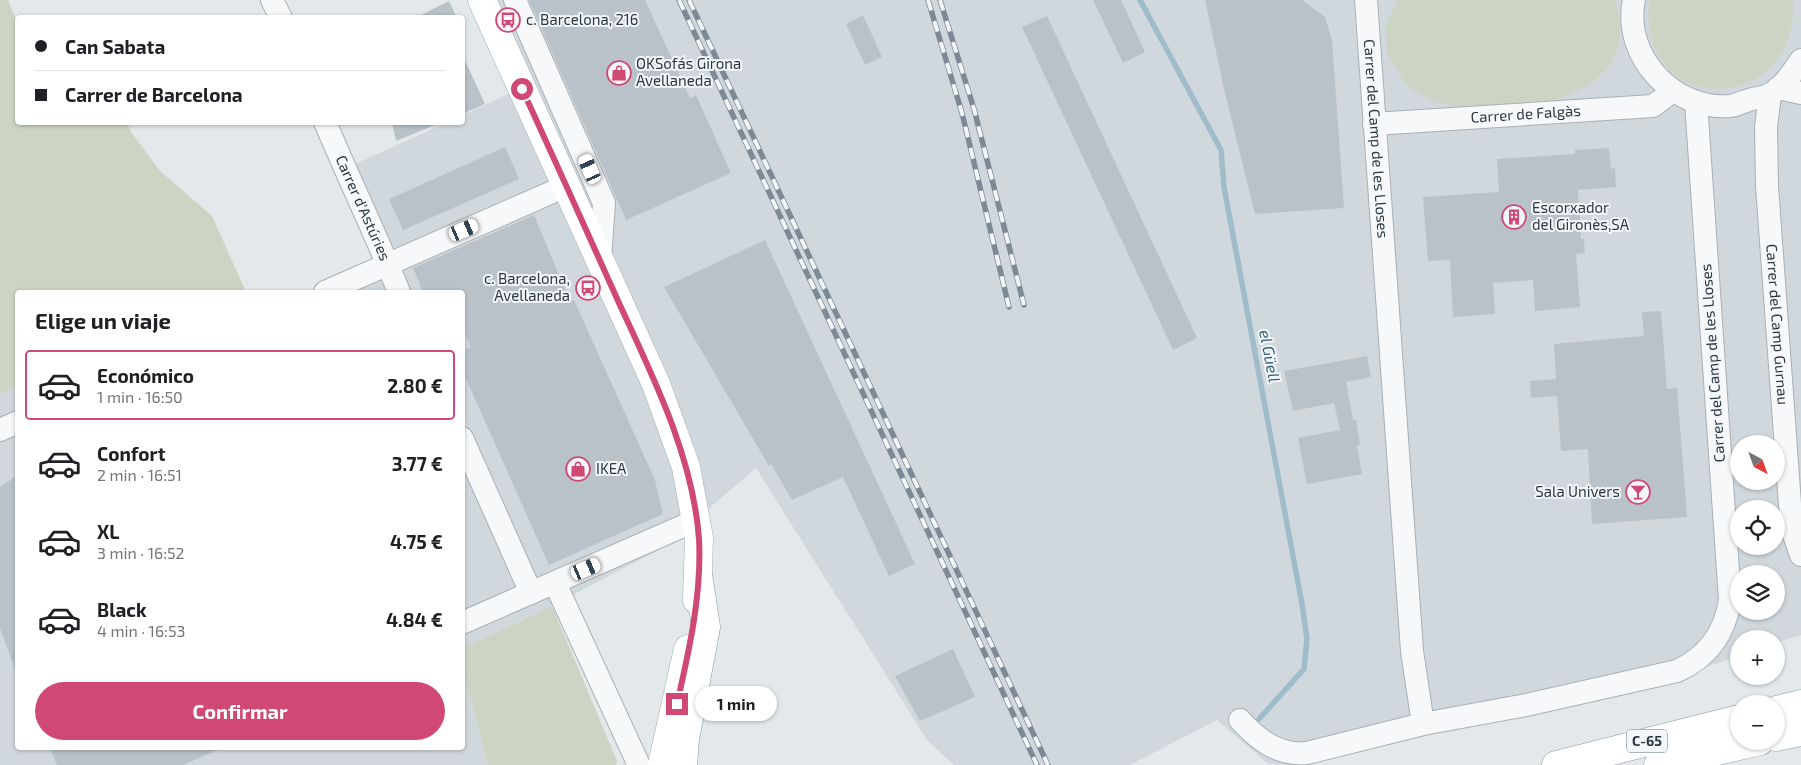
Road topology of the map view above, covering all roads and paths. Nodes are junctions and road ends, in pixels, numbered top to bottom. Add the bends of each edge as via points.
1 (272, 0) edge
2 (482, 0) edge
3 (514, 0) edge
4 (1366, 0) edge
5 (1634, 0) edge
6 (280, 15) edge
7 (1801, 60) edge
8 (1673, 91) junction
9 (1774, 91) junction
10 (1801, 93) edge
11 (1696, 102) junction
12 (1374, 124) junction
13 (326, 125) edge
14 (566, 186) junction
15 (600, 260) junction
16 (388, 263) junction
17 (329, 290) edge
18 (398, 290) edge
19 (15, 423) edge
20 (0, 430) edge
21 (465, 445) edge
22 (697, 520) junction
23 (1801, 555) edge
24 (698, 575) junction
25 (555, 582) junction
26 (531, 593) junction
27 (465, 622) edge
28 (1801, 704) edge
29 (1785, 708) edge
30 (1240, 720) dead end
31 (1730, 721) edge
32 (1423, 724) junction
33 (1801, 732) edge
34 (1785, 736) edge
35 (1730, 748) edge
36 (650, 764) edge
37 (684, 765) edge
38 (1556, 765) edge
39 (1658, 765) edge

1 - 6 street
2 - 14 main road
3 - 15 street via 604,203
4 - 12 street, Carrer del Camp de les Lloses
5 - 8 street via 1636,41 1642,56 1658,79
7 - 9 street
8 - 11 street
8 - 12 street, Carrer de Falgàs via 1653,106
9 - 10 street
9 - 11 street via 1730,106
9 - 23 street, Carrer del Camp Gurnau via 1766,127 1767,186 1791,518
11 - 32 street, Carrer del Camp de les Lloses via 1730,600 1724,626 1708,650 1677,671
12 - 32 street, Carrer del Camp de les Lloses via 1412,651
13 - 16 street, Carrer d'Astúries
14 - 15 main road
14 - 16 street
15 - 22 main road via 656,384 686,467
16 - 17 street
16 - 18 street, Carrer d'Astúries
19 - 20 street
21 - 26 street
22 - 24 main road
22 - 25 street
24 - 36 main road via 685,668
24 - 37 main road via 706,627 685,739
25 - 26 street
25 - 36 street
26 - 27 street
28 - 29 main road
30 - 32 street, Carrer del Camp de les Lloses via 1256,737 1291,755 1307,754
31 - 38 main road, C-65
33 - 34 main road
35 - 39 main road, C-65

